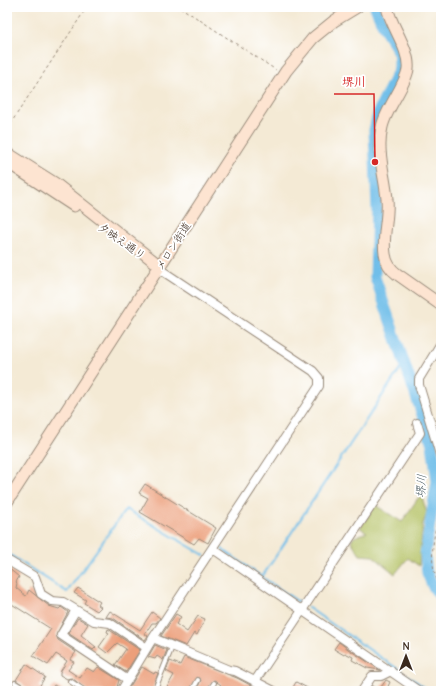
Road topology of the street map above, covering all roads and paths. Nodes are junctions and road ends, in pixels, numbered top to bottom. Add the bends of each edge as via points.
1 (87, 7) edge
2 (180, 7) edge
3 (356, 7) edge
4 (387, 7) edge
5 (284, 75) junction
6 (7, 129) edge
7 (7, 152) edge
8 (7, 162) edge
9 (159, 267) junction
10 (441, 305) edge
11 (441, 343) edge
12 (417, 423) dead end
13 (441, 458) edge
14 (441, 500) edge
15 (7, 502) edge
16 (213, 549) junction
17 (7, 560) edge
18 (441, 587) edge
19 (76, 610) junction
20 (301, 611) junction
21 (154, 638) junction
22 (172, 647) junction
23 (147, 648) junction
24 (391, 671) junction
25 (128, 680) junction
26 (198, 680) dead end
27 (70, 681) dead end
28 (15, 683) dead end
29 (214, 683) dead end
30 (259, 685) edge
31 (28, 691) edge
32 (85, 691) edge
33 (121, 691) edge
34 (157, 691) edge
35 (192, 691) edge
36 (209, 691) edge
37 (274, 691) edge
38 (362, 691) edge
39 (419, 691) edge

1 - 6 path
2 - 5 path
3 - 5 street, メロン街道 via 313,38
4 - 10 street via 396,34 406,52 408,71 388,110 380,136 382,172 388,200 384,235 385,255 390,268
5 - 9 street, メロン街道
7 - 9 street, 夕映え通り via 56,184
8 - 9 street, 夕映え通り
9 - 15 street, メロン街道
9 - 16 street via 313,371 319,378 319,386
11 - 13 street via 419,378
12 - 20 street via 420,433
14 - 18 path via 432,559 433,572
16 - 20 street
16 - 21 street
17 - 19 street via 34,577 41,594
19 - 23 street via 94,621 110,623
19 - 25 street via 61,635
20 - 24 street
20 - 30 street
21 - 22 street
21 - 23 street
22 - 30 street via 190,652
22 - 34 lane via 157,684
23 - 25 street
24 - 38 street via 381,676 372,676
24 - 39 street
25 - 33 street
26 - 35 lane
27 - 32 lane
28 - 31 lane
29 - 36 lane
30 - 37 street

